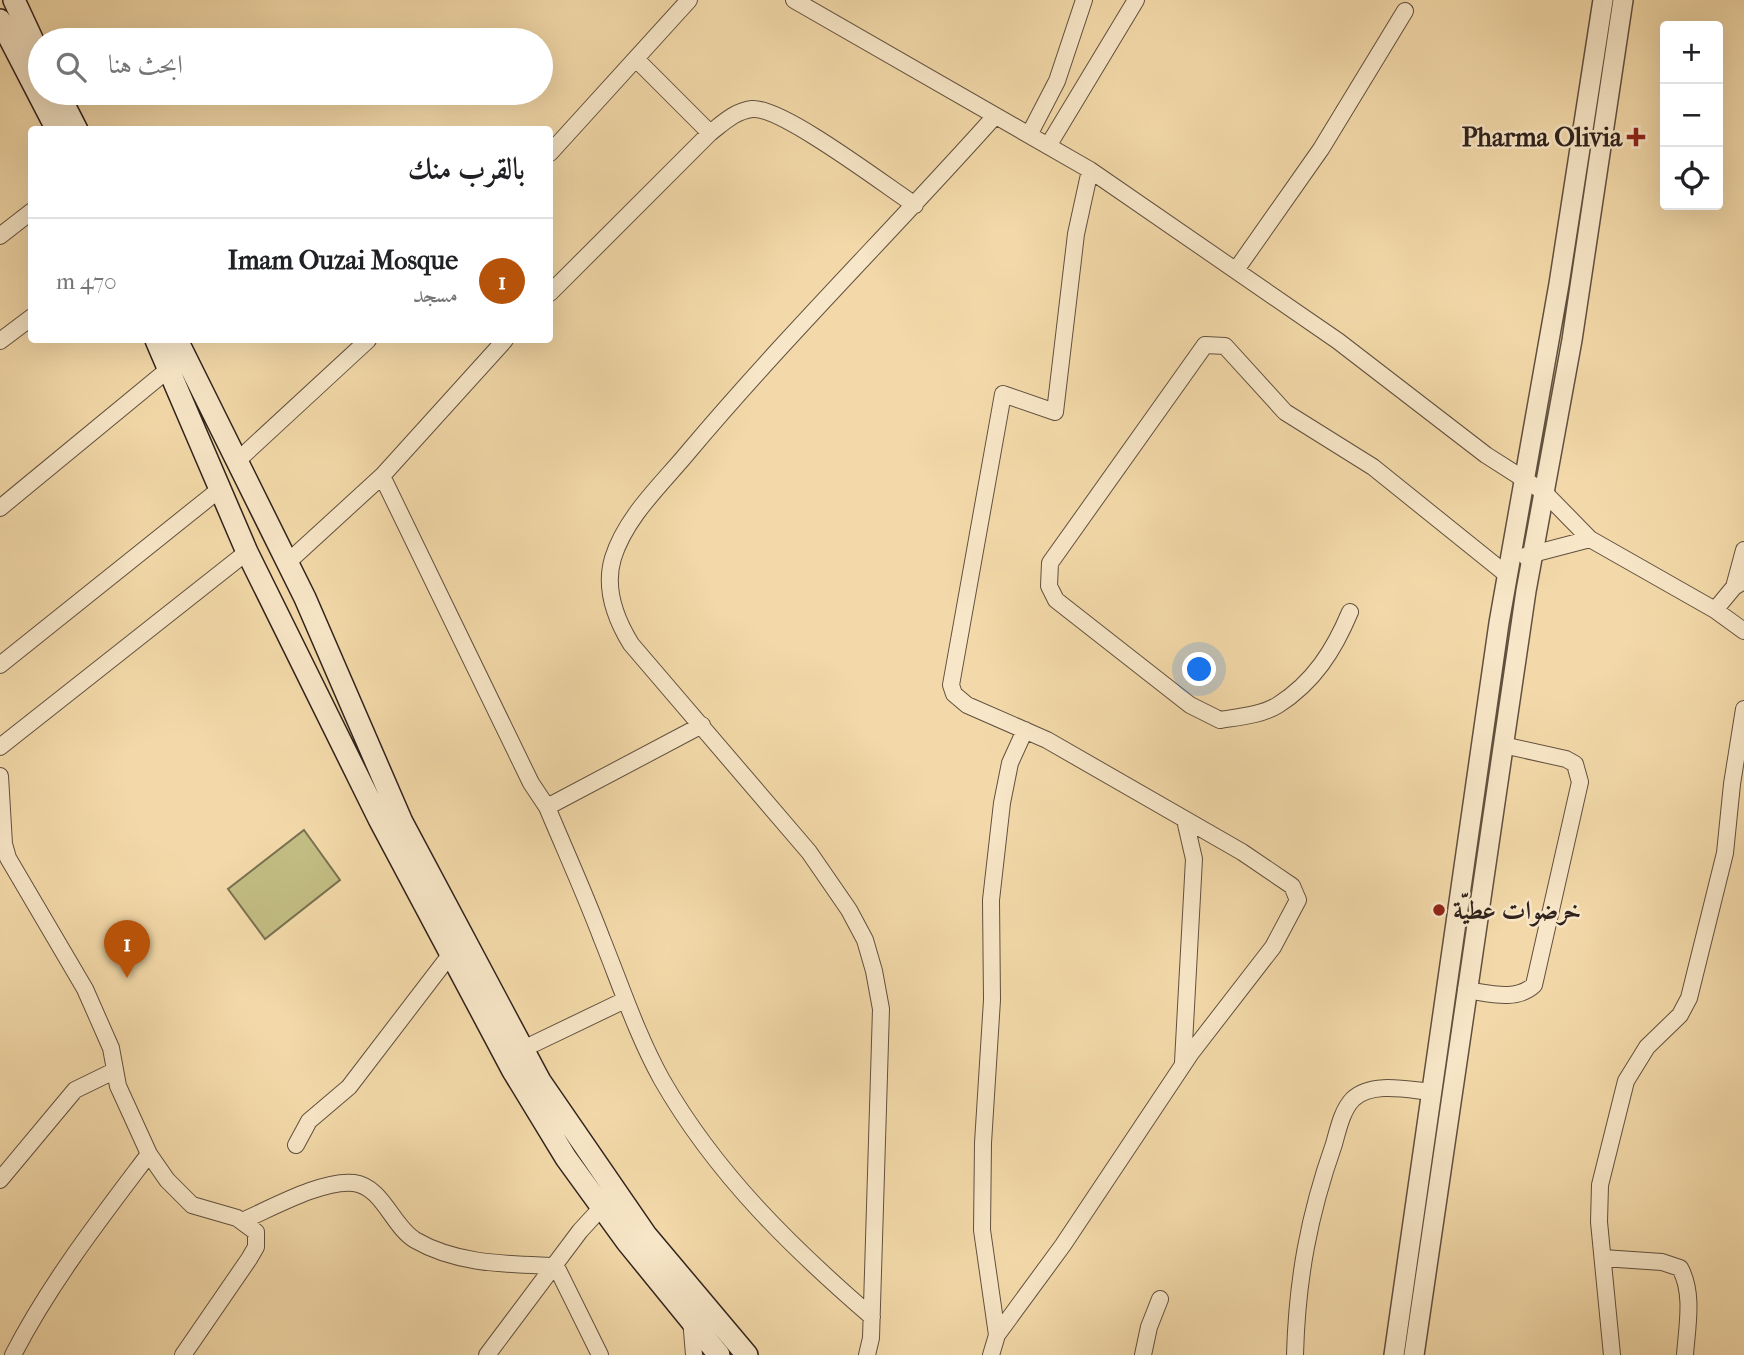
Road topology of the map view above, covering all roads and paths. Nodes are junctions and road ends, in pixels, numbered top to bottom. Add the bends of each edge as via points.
1 (14, 0) edge
2 (689, 0) edge
3 (794, 0) edge
4 (1084, 0) edge
5 (1136, 0) edge
6 (1603, 0) edge
7 (1623, 0) edge
8 (1405, 12) dead end
9 (0, 20) edge
10 (28, 30) edge
11 (638, 60) junction
12 (28, 74) edge
13 (44, 105) edge
14 (64, 105) edge
15 (995, 116) junction
16 (55, 126) edge
17 (75, 126) edge
18 (710, 133) junction
19 (1029, 135) junction
20 (1048, 146) junction
21 (553, 150) edge
22 (1090, 170) junction
23 (915, 205) junction
24 (28, 214) edge
25 (0, 236) edge
26 (1236, 270) junction
27 (553, 290) edge
28 (28, 320) edge
29 (0, 341) edge
30 (158, 343) edge
31 (178, 343) edge
32 (365, 343) edge
33 (502, 343) edge
34 (170, 368) junction
35 (236, 462) junction
36 (382, 476) junction
37 (1522, 480) junction
38 (220, 489) junction
39 (1544, 492) junction
40 (0, 509) edge
41 (270, 530) junction
42 (1590, 540) junction
43 (245, 546) junction
44 (1744, 550) edge
45 (1510, 552) junction
46 (1532, 554) junction
47 (288, 562) junction
48 (1506, 574) junction
49 (1739, 584) edge
50 (305, 598) junction
51 (1715, 610) junction
52 (277, 612) junction
53 (1350, 612) dead end
54 (1744, 631) edge
55 (0, 665) edge
56 (1744, 709) edge
57 (702, 725) junction
58 (1025, 730) junction
59 (1503, 745) junction
60 (0, 747) edge
61 (0, 776) edge
62 (547, 807) junction
63 (1185, 820) junction
64 (450, 955) junction
65 (1466, 990) junction
66 (625, 1000) junction
67 (523, 1049) junction
68 (1183, 1065) junction
69 (114, 1071) junction
70 (1432, 1092) junction
71 (296, 1145) dead end
72 (149, 1154) junction
73 (0, 1180) edge
74 (602, 1207) junction
75 (242, 1221) junction
76 (1603, 1258) junction
77 (556, 1266) junction
78 (1160, 1299) dead end
79 (872, 1317) junction
80 (691, 1320) junction
81 (997, 1335) junction
82 (13, 1355) edge
83 (183, 1355) edge
84 (487, 1355) edge
85 (600, 1355) edge
86 (694, 1355) edge
87 (719, 1355) edge
88 (747, 1355) edge
89 (867, 1355) edge
90 (991, 1355) edge
91 (1143, 1355) edge
92 (1295, 1355) edge
93 (1394, 1355) edge
94 (1414, 1355) edge
95 (1612, 1355) edge
96 (1685, 1355) edge

1 - 10 main road
2 - 11 street
3 - 15 street
4 - 19 street via 1057,81
5 - 20 street
6 - 37 street via 1557,297
7 - 39 street via 1572,340
8 - 26 street via 1321,149
9 - 12 main road
11 - 18 street
11 - 21 street
13 - 16 main road
14 - 17 main road
15 - 19 street
15 - 23 street
18 - 23 street via 742,111 768,110
18 - 27 street
19 - 20 street
20 - 22 street
22 - 26 street
22 - 58 street via 1076,234 1055,412 1003,394 950,676 954,694 967,705
23 - 57 street via 716,419 628,525 613,559 611,599 621,629
24 - 25 street
26 - 37 street
28 - 29 street
30 - 34 main road
31 - 35 main road
32 - 35 street
33 - 36 street
34 - 38 main road
34 - 40 street
35 - 41 main road
36 - 47 street
36 - 62 street
37 - 39 street
37 - 45 street
38 - 43 main road
38 - 55 street
39 - 42 street
39 - 46 street
41 - 43 main road
41 - 47 main road
42 - 46 street
42 - 51 street
43 - 52 main road
43 - 60 street
44 - 49 street
45 - 46 street
45 - 48 street
46 - 59 street
47 - 50 main road
48 - 53 street via 1373,467 1285,412 1225,346 1205,345 1050,564 1049,586 1056,600 1190,705 1220,720 1278,706 1334,650
48 - 70 street
49 - 51 street
50 - 52 main road
50 - 67 main road via 402,822
51 - 54 street
52 - 64 main road
56 - 76 street via 1725,853 1689,998 1680,1015 1647,1047 1626,1081 1613,1129 1600,1185
57 - 62 street
57 - 79 street via 809,852 849,910 874,971 881,1009
58 - 63 street
58 - 81 street via 1010,763 1002,803 991,900 992,1000 982,1230
59 - 65 street
59 - 65 street via 1566,759 1575,764 1580,782 1534,985 1513,995
61 - 69 street via 8,858 85,989 111,1048
62 - 66 street
63 - 68 street via 1194,859
63 - 68 street via 1286,881 1298,900 1273,947
64 - 71 street via 349,1087 309,1121
64 - 74 main road via 513,1071
65 - 94 street
66 - 67 street
66 - 79 street via 661,1078 740,1192 811,1265
67 - 88 main road via 584,1148 646,1235
68 - 81 street
69 - 72 street
69 - 73 street via 75,1090
70 - 92 street via 1366,1091 1353,1099 1344,1115 1304,1244
70 - 93 street
72 - 75 street via 192,1205
72 - 82 street via 64,1269
74 - 77 street
74 - 80 main road
75 - 77 street via 310,1192 352,1182 375,1193 412,1238 430,1247 476,1262
75 - 83 street via 256,1232 256,1247
76 - 95 street
76 - 96 street via 1662,1262 1680,1268 1686,1278 1688,1307
77 - 84 street
77 - 85 street
78 - 91 street
79 - 89 street
80 - 86 street
80 - 87 main road
81 - 90 street

